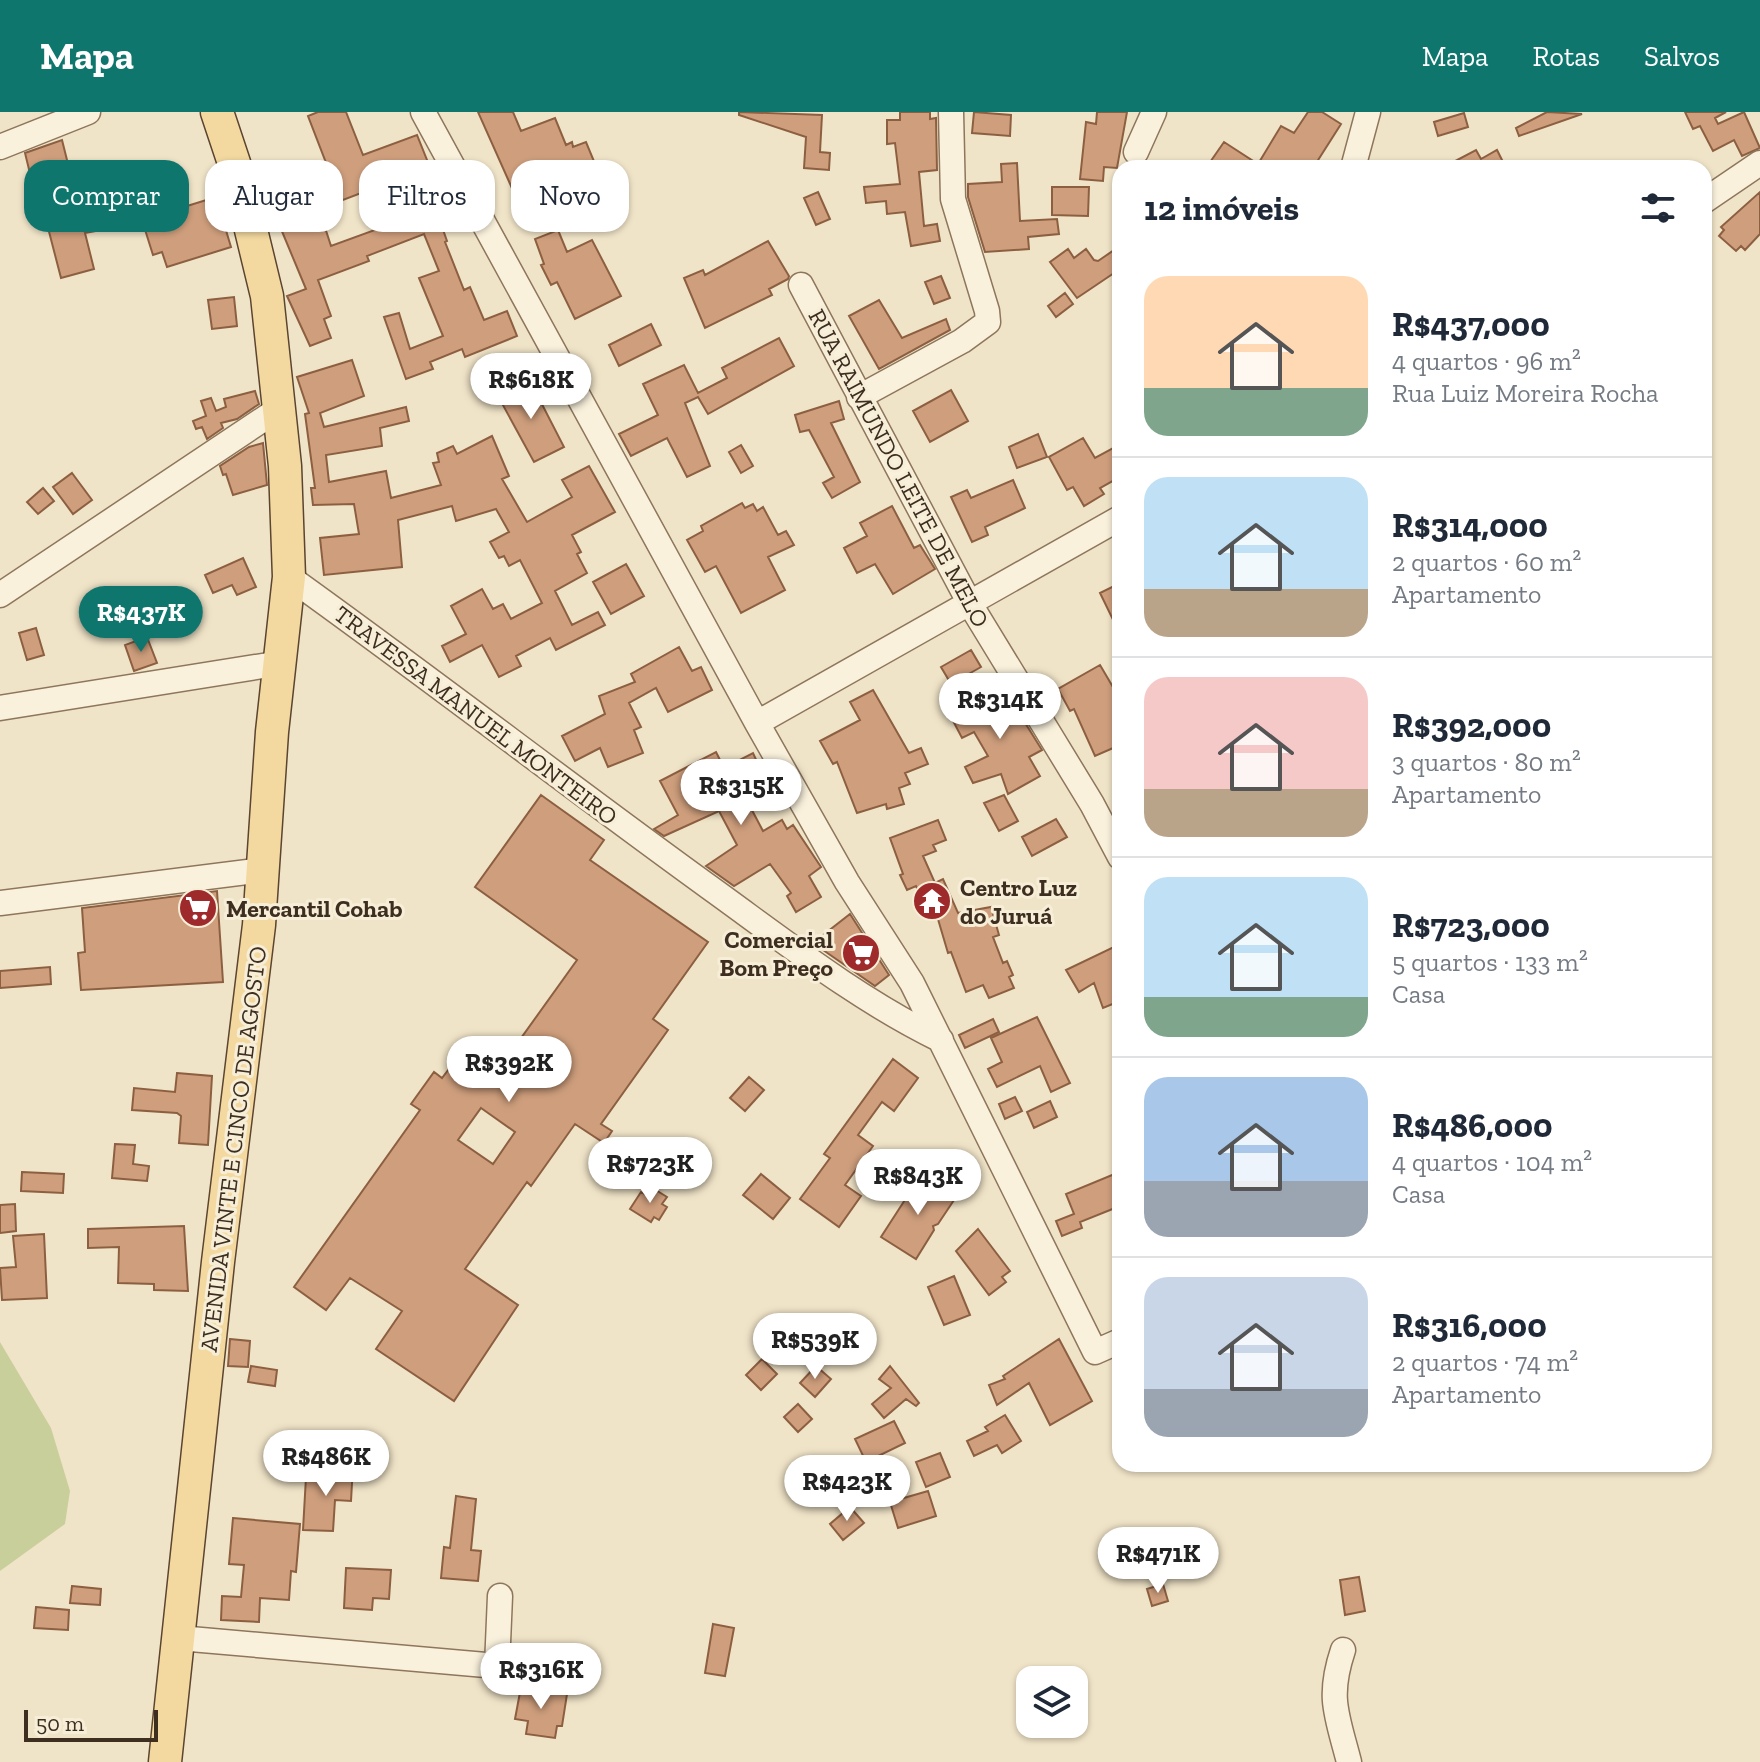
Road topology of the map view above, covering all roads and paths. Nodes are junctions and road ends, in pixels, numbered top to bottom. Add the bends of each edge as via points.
1 (88, 112) edge
2 (217, 112) edge
3 (423, 112) edge
4 (951, 112) edge
5 (1154, 112) edge
6 (1368, 112) edge
7 (0, 147) edge
8 (1136, 152) dead end
9 (1355, 160) edge
10 (1760, 163) edge
11 (1712, 196) edge
12 (801, 285) dead end
13 (859, 397) junction
14 (280, 408) junction
15 (1112, 523) edge
16 (289, 577) junction
17 (0, 595) edge
18 (970, 604) junction
19 (281, 663) junction
20 (0, 708) edge
21 (757, 723) junction
22 (1112, 842) edge
23 (263, 870) junction
24 (0, 903) edge
25 (941, 1040) junction
26 (1112, 1345) edge
27 (500, 1596) dead end
28 (179, 1638) junction
29 (1343, 1650) dead end
30 (165, 1762) edge
31 (1349, 1762) edge

1 - 7 street
2 - 14 main road, AVENIDA VINTE E CINCO DE AGOSTO via 267,296
3 - 21 street
4 - 13 street via 953,199 988,322
5 - 8 street
6 - 9 street
10 - 11 street
12 - 13 street, RUA RAIMUNDO LEITE DE MELO
13 - 18 street, RUA RAIMUNDO LEITE DE MELO
14 - 16 main road, AVENIDA VINTE E CINCO DE AGOSTO
14 - 17 street
15 - 18 street
16 - 19 main road, AVENIDA VINTE E CINCO DE AGOSTO
16 - 25 street, TRAVESSA MANUEL MONTEIRO via 846,986
18 - 21 street
18 - 22 street, RUA RAIMUNDO LEITE DE MELO
19 - 20 street
19 - 23 main road, AVENIDA VINTE E CINCO DE AGOSTO
21 - 25 street
23 - 24 street
23 - 28 main road, AVENIDA VINTE E CINCO DE AGOSTO
25 - 26 street via 1095,1352
27 - 28 street via 497,1666
28 - 30 main road, AVENIDA VINTE E CINCO DE AGOSTO
29 - 31 street via 1332,1697

